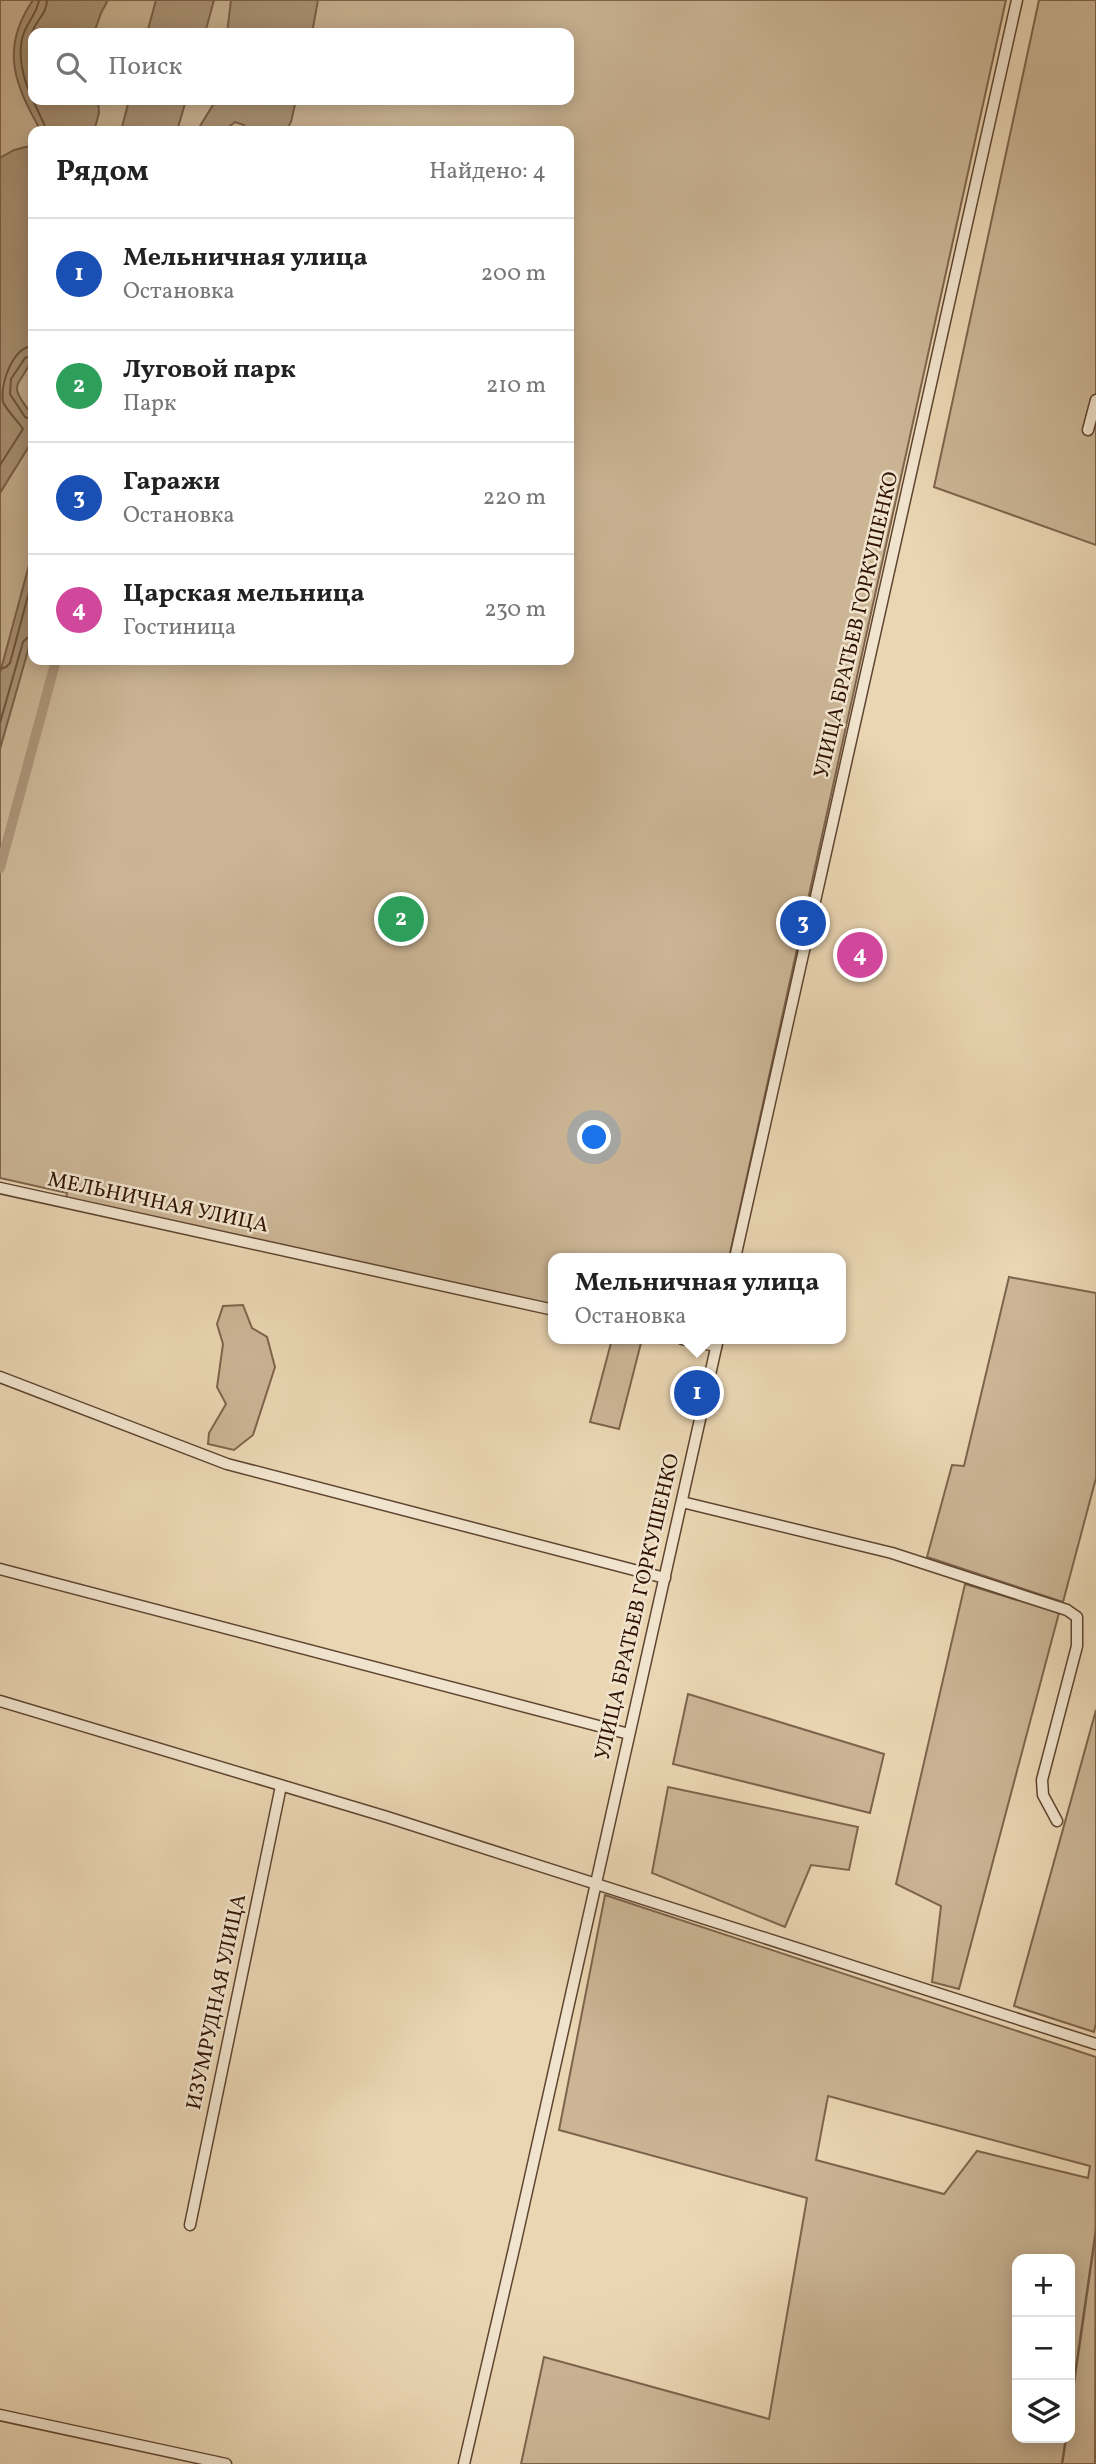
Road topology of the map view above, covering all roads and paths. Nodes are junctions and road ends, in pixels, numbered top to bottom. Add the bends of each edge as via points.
1 (1017, 0) edge
2 (1096, 400) edge
3 (1088, 430) dead end
4 (0, 1188) edge
5 (736, 1253) edge
6 (548, 1309) edge
7 (717, 1344) edge
8 (0, 1377) edge
9 (682, 1502) junction
10 (0, 1569) edge
11 (665, 1578) junction
12 (0, 1701) edge
13 (629, 1734) junction
14 (281, 1786) junction
15 (1057, 1821) dead end
16 (594, 1887) junction
17 (1096, 2044) edge
18 (190, 2225) dead end
19 (0, 2415) edge
20 (226, 2464) edge
21 (464, 2464) edge

1 - 5 street, УЛИЦА БРАТЬЕВ ГОРКУШЕНКО
2 - 3 street
4 - 6 street, МЕЛЬНИЧНАЯ УЛИЦА
7 - 9 street, УЛИЦА БРАТЬЕВ ГОРКУШЕНКО
8 - 11 street via 227,1464
9 - 11 street, УЛИЦА БРАТЬЕВ ГОРКУШЕНКО
9 - 15 street via 892,1553 1077,1617 1077,1646 1042,1780 1043,1795
10 - 13 street
11 - 13 street, УЛИЦА БРАТЬЕВ ГОРКУШЕНКО
12 - 14 street
13 - 16 street, УЛИЦА БРАТЬЕВ ГОРКУШЕНКО
14 - 16 street
14 - 18 street, ИЗУМРУДНАЯ УЛИЦА
16 - 17 street
16 - 21 street, УЛИЦА БРАТЬЕВ ГОРКУШЕНКО
19 - 20 street

